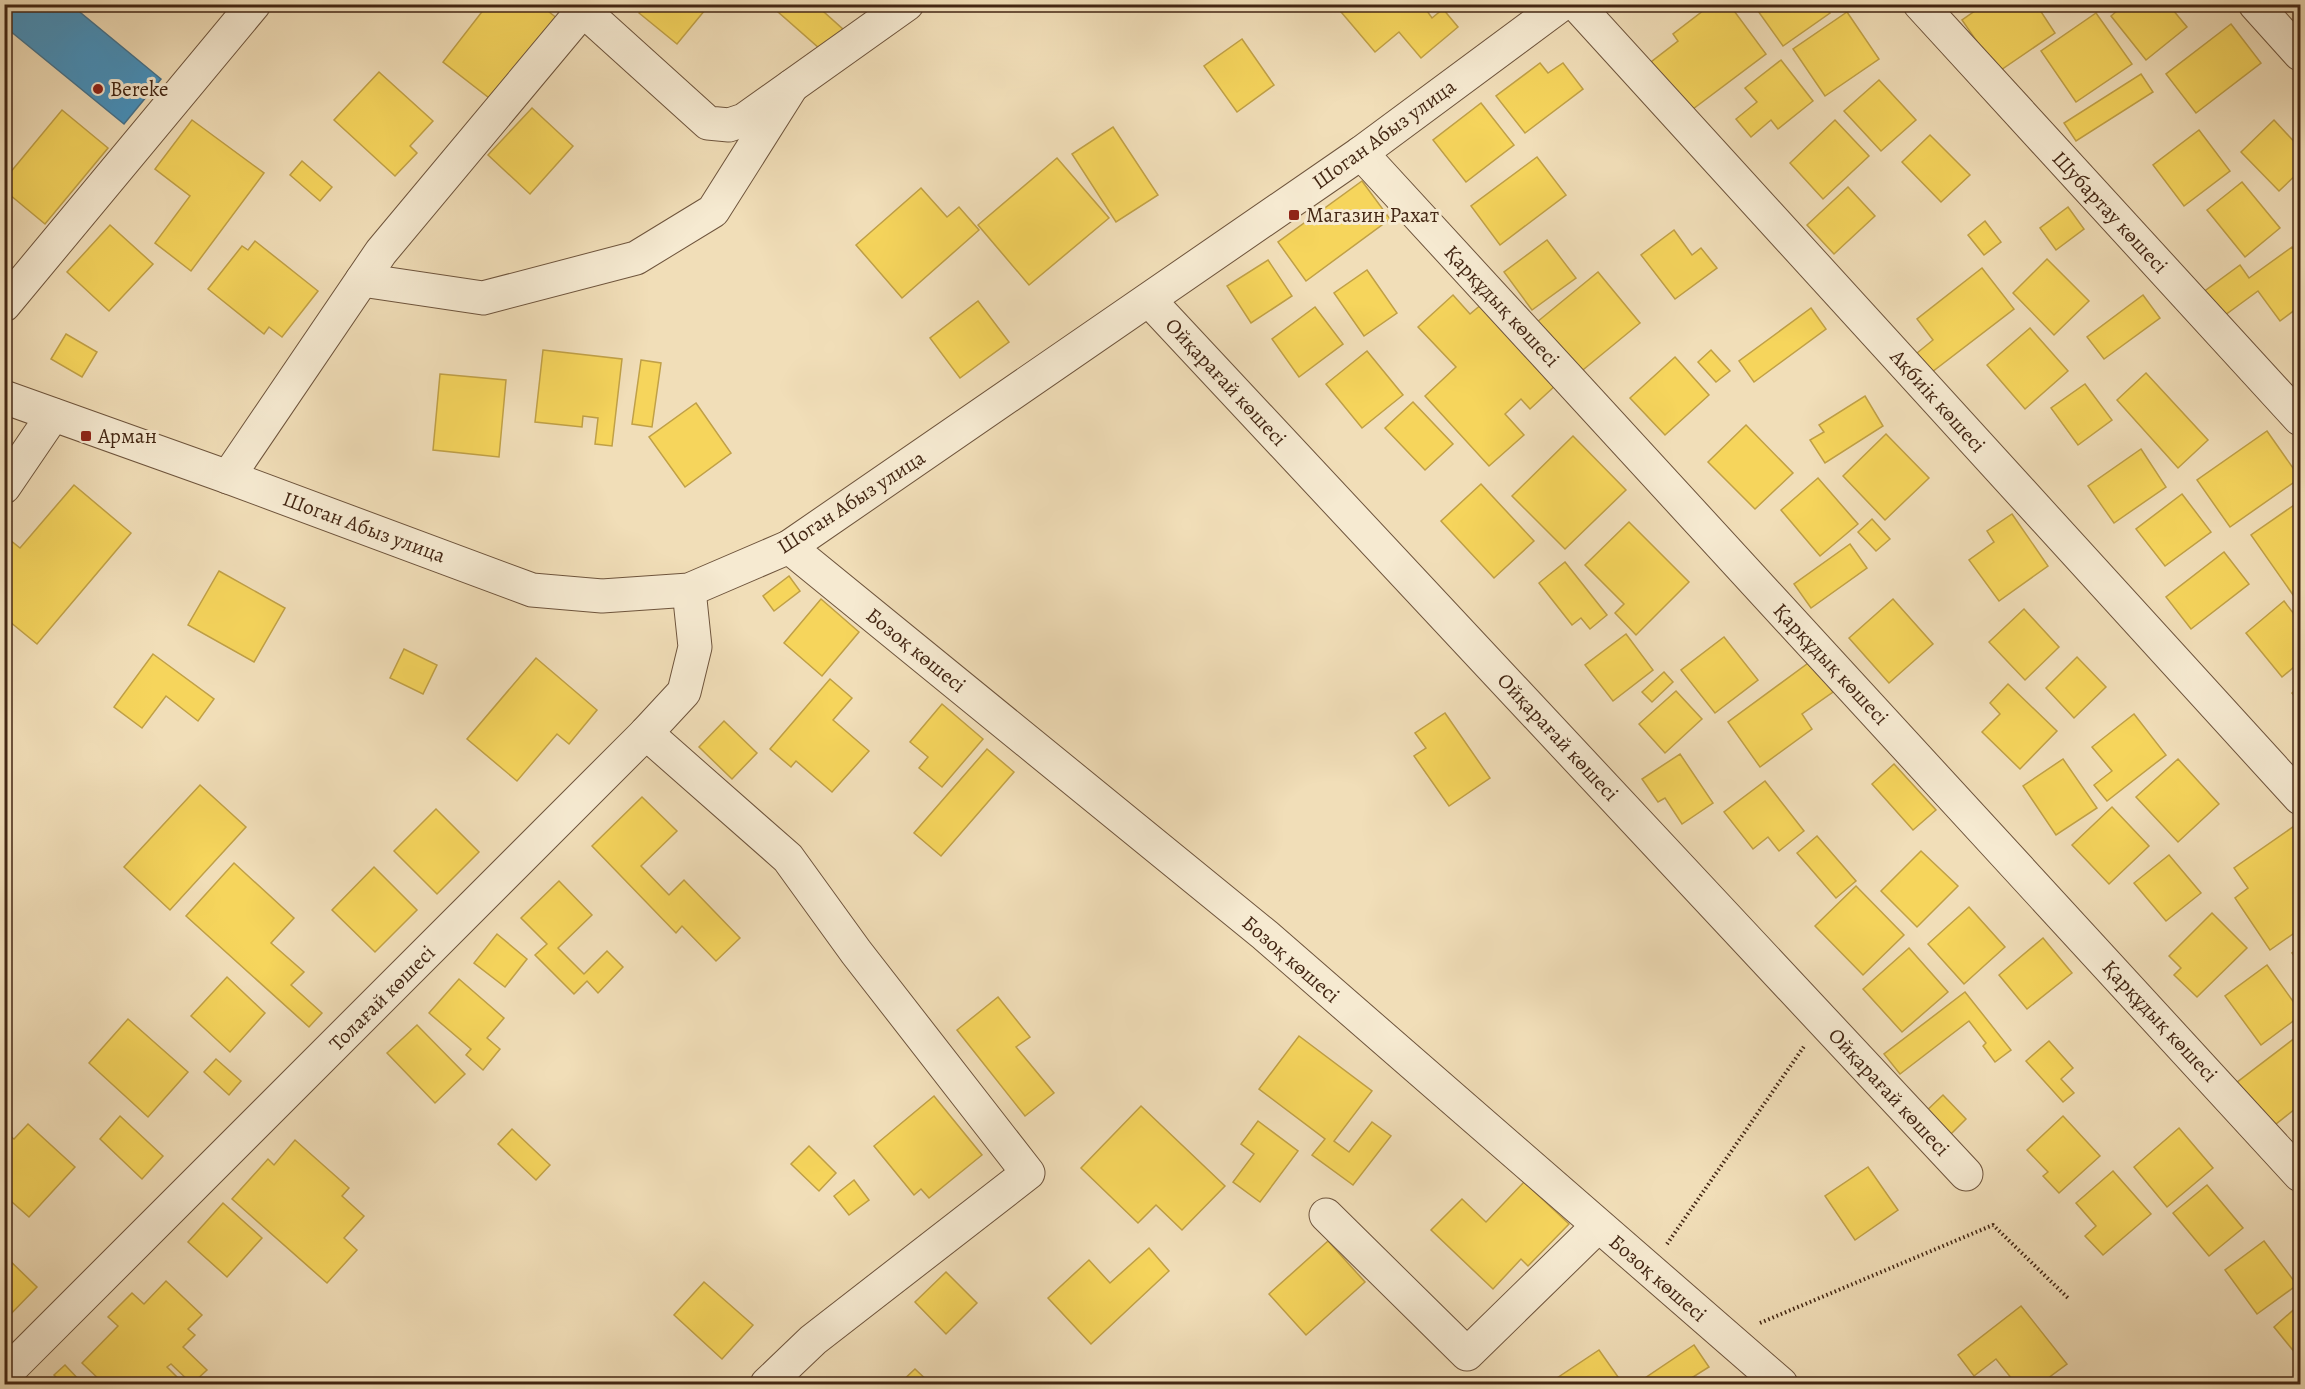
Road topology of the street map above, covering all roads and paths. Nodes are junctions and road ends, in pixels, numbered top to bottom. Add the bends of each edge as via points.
1 (254, 4) edge
2 (907, 4) edge
3 (1562, 4) edge
4 (1576, 4) edge
5 (1920, 4) edge
6 (2255, 4) edge
7 (585, 7) edge
8 (2301, 54) edge
9 (792, 86) junction
10 (1361, 153) junction
11 (362, 280) junction
12 (1149, 300) junction
13 (4, 305) edge
14 (4, 398) edge
15 (53, 415) junction
16 (2301, 419) edge
17 (228, 477) junction
18 (4, 487) edge
19 (789, 547) junction
20 (689, 590) junction
21 (646, 733) junction
22 (2301, 798) edge
23 (1822, 1020) junction
24 (1966, 1174) dead end
25 (2301, 1174) edge
26 (1326, 1215) dead end
27 (1598, 1226) junction
28 (1649, 1270) junction
29 (2069, 1299) dead end
30 (1726, 1337) junction
31 (4, 1376) edge
32 (766, 1384) edge
33 (1781, 1384) edge

1 - 13 street
2 - 9 street
3 - 10 street, Шоган Абыз улица
4 - 22 street, Ақбиік көшесі
5 - 16 street, Шубартау көшесі
6 - 8 street
7 - 9 street via 708,123 729,125 744,120
7 - 11 street
9 - 11 street via 714,211 636,258 483,298
10 - 12 street, Шоган Абыз улица
10 - 25 street, Қарқұдық көшесі
11 - 17 street
12 - 19 street, Шоган Абыз улица
12 - 23 street, Ойқарағай көшесі
14 - 15 street, Шоган Абыз улица
15 - 17 street, Шоган Абыз улица
15 - 18 street
17 - 20 street, Шоган Абыз улица via 532,590 602,597
19 - 20 street, Шоган Абыз улица
19 - 27 street, Бозоқ көшесі via 1265,935
20 - 21 street, Толағай көшесі via 695,647 684,692
21 - 31 street, Толағай көшесі
21 - 32 street via 788,858 1028,1173 813,1340
23 - 24 street, Ойқарағай көшесі
23 - 28 path
26 - 27 street via 1467,1354
27 - 28 street, Бозоқ көшесі
28 - 30 street, Бозоқ көшесі
29 - 30 path via 1993,1225
30 - 33 street, Бозоқ көшесі

